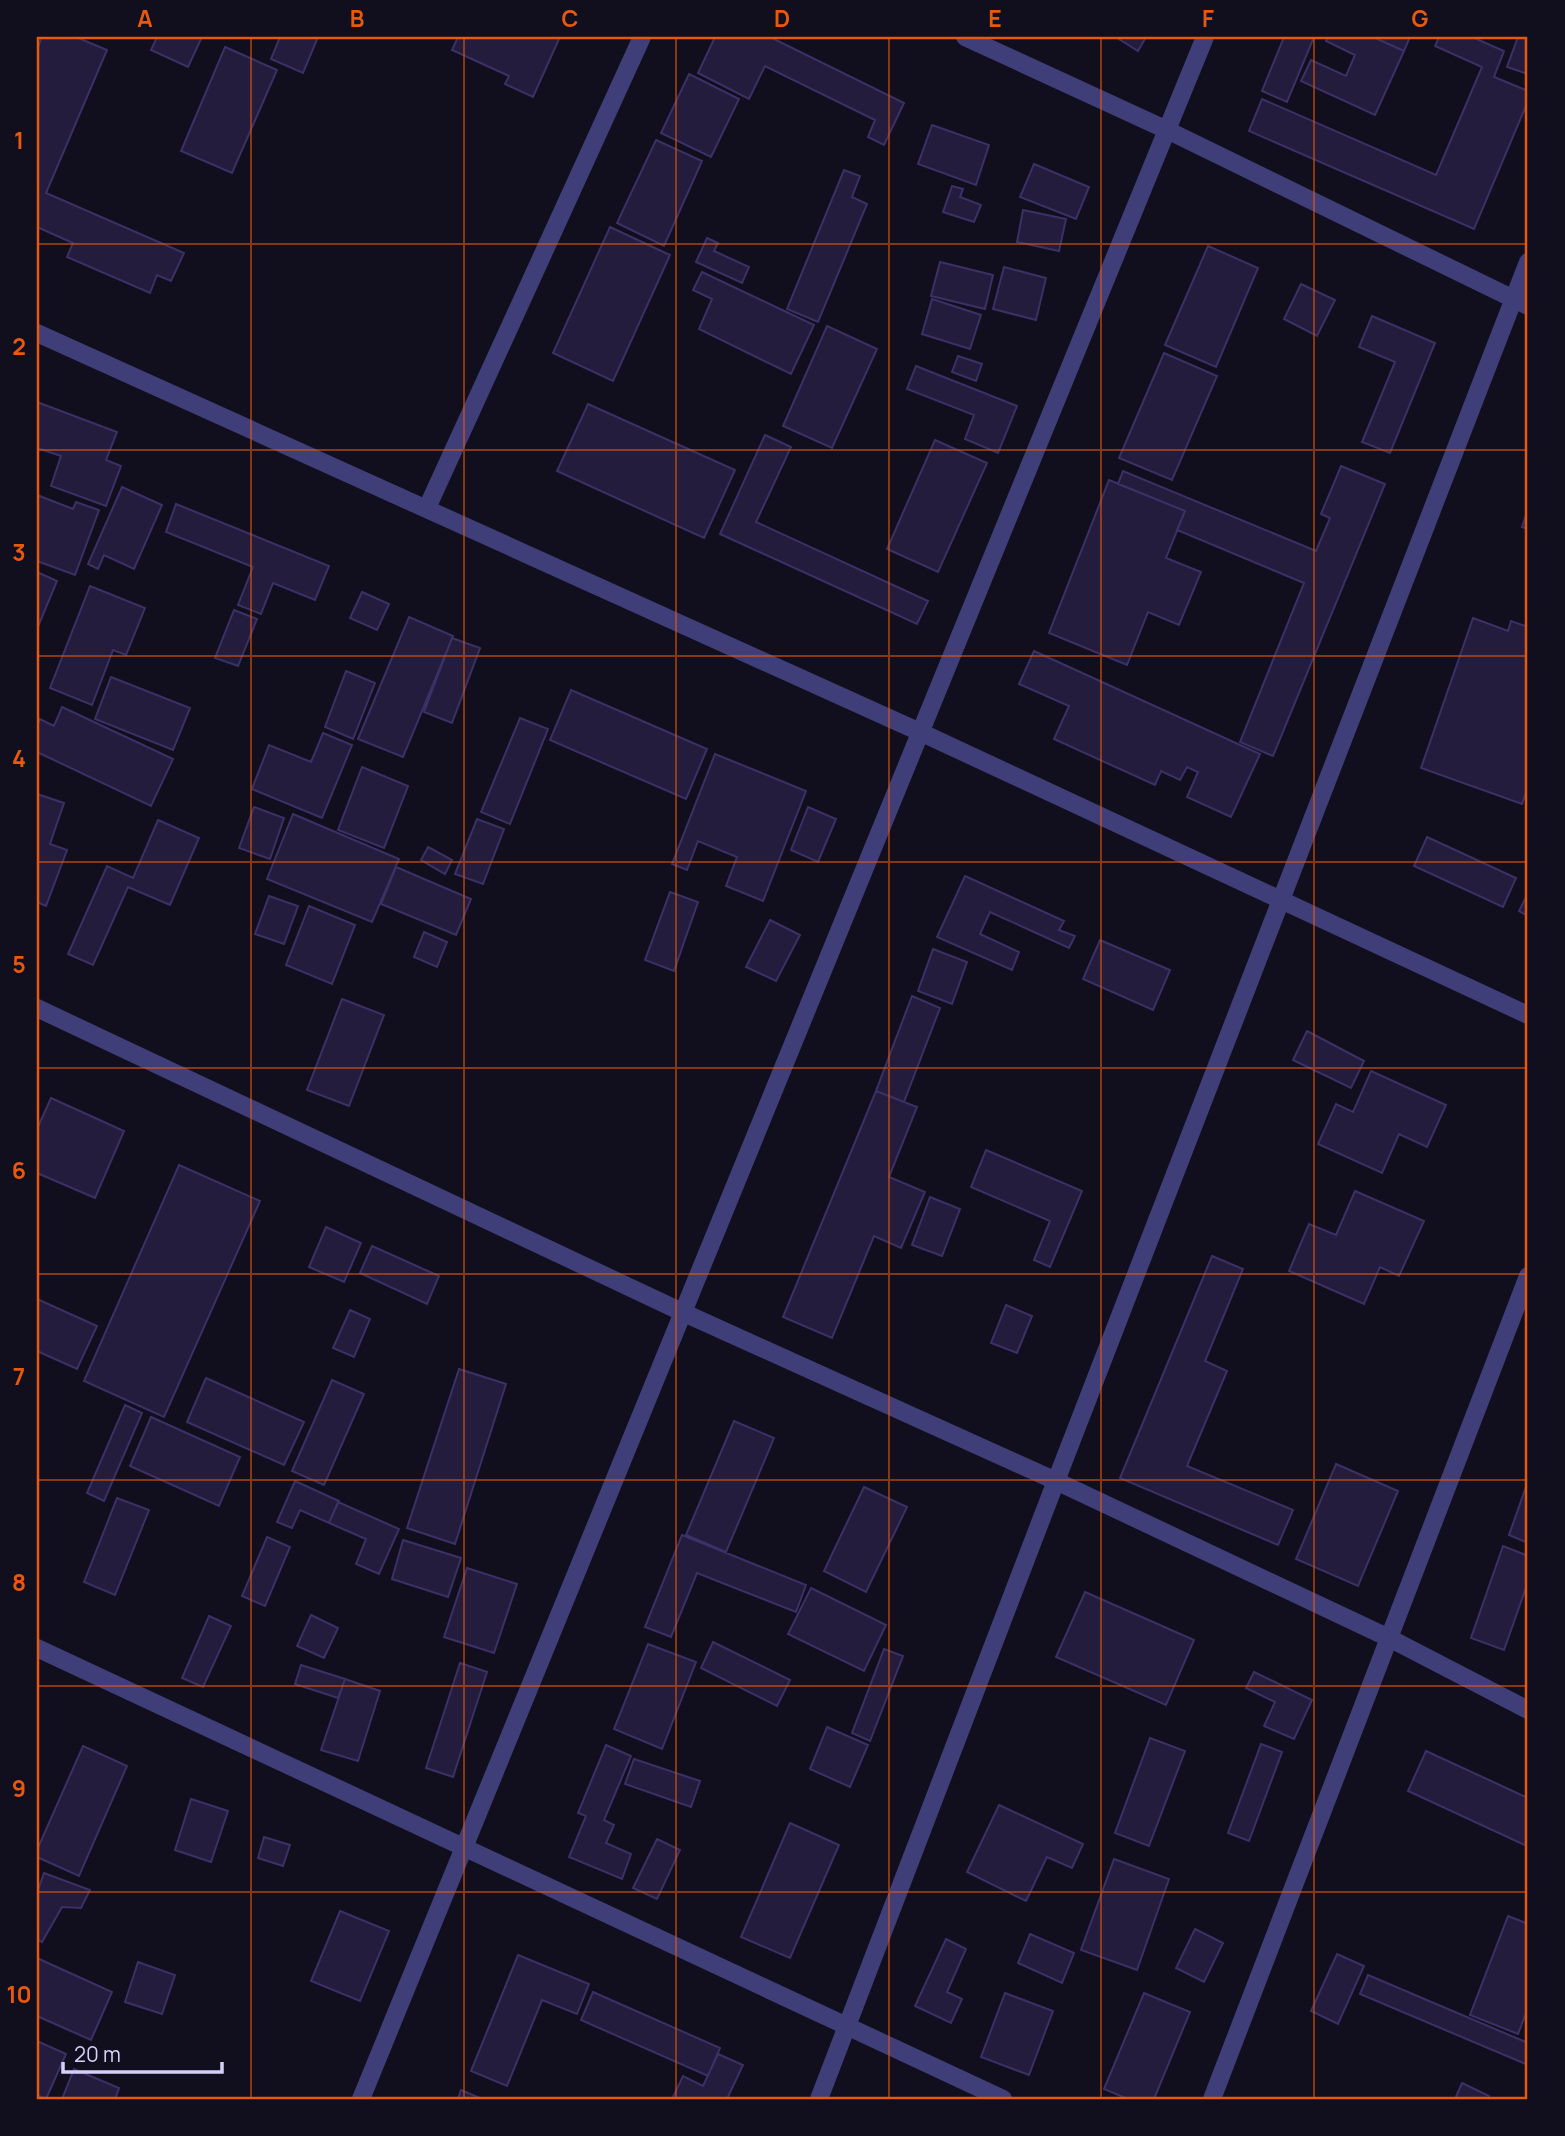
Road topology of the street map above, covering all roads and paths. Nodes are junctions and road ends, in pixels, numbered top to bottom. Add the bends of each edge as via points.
1 (642, 37) edge
2 (965, 37) edge
3 (1205, 37) edge
4 (1167, 130) junction
5 (1528, 262) edge
6 (1521, 303) edge
7 (37, 333) edge
8 (427, 508) junction
9 (920, 732) junction
10 (1281, 899) junction
11 (37, 1008) edge
12 (1528, 1014) edge
13 (1528, 1276) edge
14 (682, 1312) junction
15 (1056, 1480) junction
16 (1389, 1638) junction
17 (37, 1648) edge
18 (1528, 1710) edge
19 (464, 1847) junction
20 (847, 2027) junction
21 (362, 2099) edge
22 (819, 2099) edge
23 (1003, 2099) edge
24 (1212, 2099) edge

1 - 8 street
2 - 4 street
3 - 4 street
4 - 6 street
4 - 9 street
5 - 6 street
6 - 10 street
7 - 8 street
8 - 9 street
9 - 10 street
9 - 14 street
10 - 12 street
10 - 15 street
11 - 14 street
13 - 16 street
14 - 15 street
14 - 19 street
15 - 16 street
15 - 20 street
16 - 18 street
16 - 24 street
17 - 19 street
19 - 20 street
19 - 21 street
20 - 22 street
20 - 23 street

